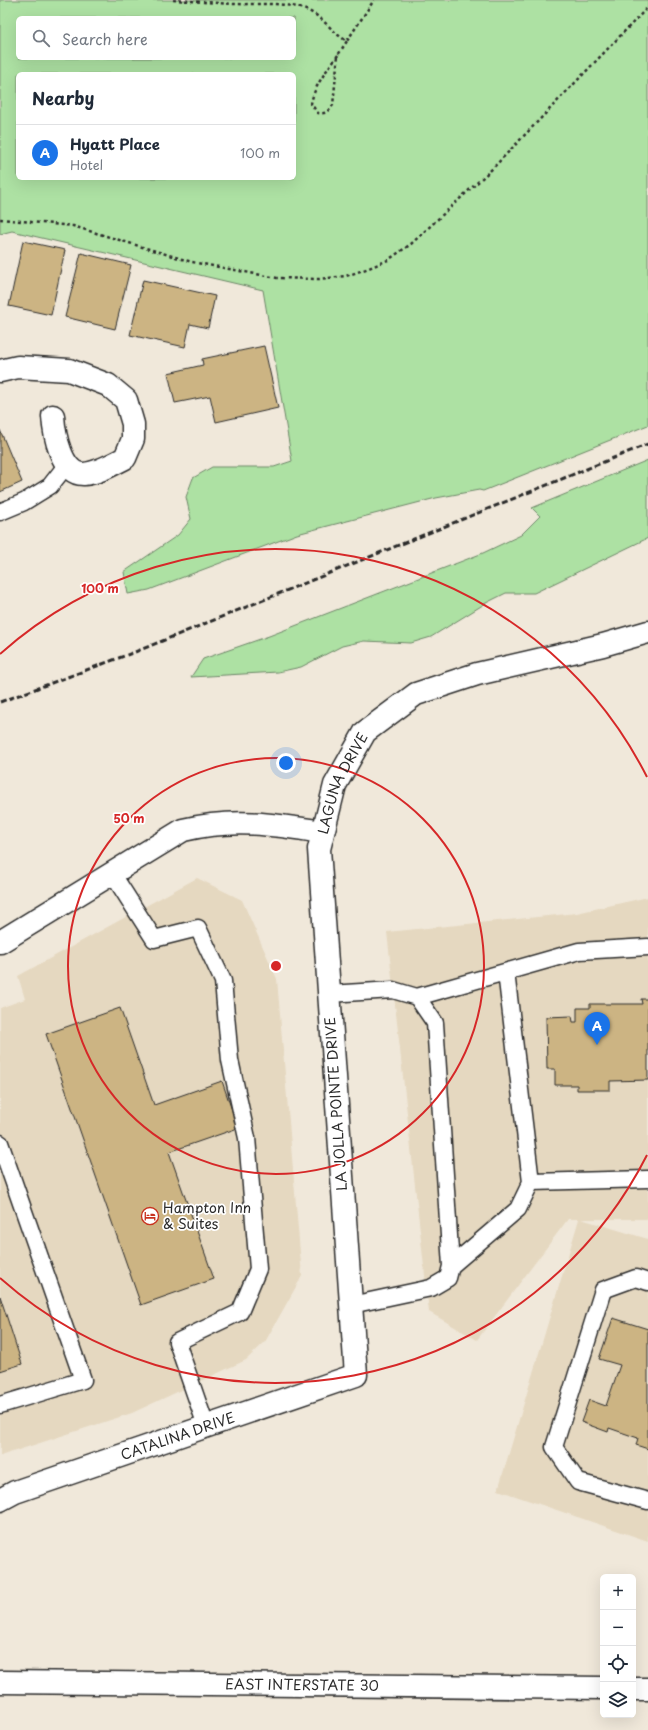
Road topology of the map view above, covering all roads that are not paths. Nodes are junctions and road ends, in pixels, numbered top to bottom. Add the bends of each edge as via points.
1 (0, 371) edge
2 (53, 416) dead end
3 (68, 464) junction
4 (0, 512) edge
5 (648, 632) edge
6 (322, 832) junction
7 (112, 873) junction
8 (0, 942) edge
9 (648, 947) edge
10 (506, 972) junction
11 (329, 994) junction
12 (417, 997) junction
13 (0, 1143) edge
14 (648, 1178) edge
15 (531, 1182) junction
16 (451, 1266) junction
17 (648, 1282) edge
18 (351, 1305) junction
19 (356, 1375) joint
20 (0, 1405) edge
21 (206, 1426) junction
22 (0, 1500) edge
23 (648, 1502) edge
24 (0, 1682) edge
25 (600, 1688) edge
26 (636, 1689) edge
27 (648, 1689) edge

1 - 3 street via 18,367 69,370 108,385 126,400 133,424 133,439 125,458 83,474
2 - 3 street via 54,437
3 - 4 lane via 50,486 24,502
5 - 6 street, LAGUNA DRIVE via 477,674 416,694 365,732 334,785
6 - 7 street, LAGUNA DRIVE via 273,824 208,824 183,830
6 - 11 street, LA JOLLA POINTE DRIVE via 318,849
7 - 8 street, LAGUNA DRIVE
7 - 21 lane via 154,938 198,928 224,981 230,1060 247,1138 258,1269 240,1312 177,1342
9 - 10 lane via 579,951
10 - 12 lane
10 - 15 lane
11 - 12 lane via 393,990
11 - 18 street, LA JOLLA POINTE DRIVE
12 - 16 lane via 435,1023
13 - 20 lane via 83,1380
14 - 15 lane
15 - 16 lane via 518,1209
16 - 18 lane via 448,1278 431,1288
17 - 23 lane via 636,1278 603,1290 554,1447 578,1482
18 - 19 street, LA JOLLA POINTE DRIVE
19 - 21 street, CATALINA DRIVE
21 - 22 street, CATALINA DRIVE via 15,1492
24 - 25 street, EAST INTERSTATE 30
26 - 27 street

